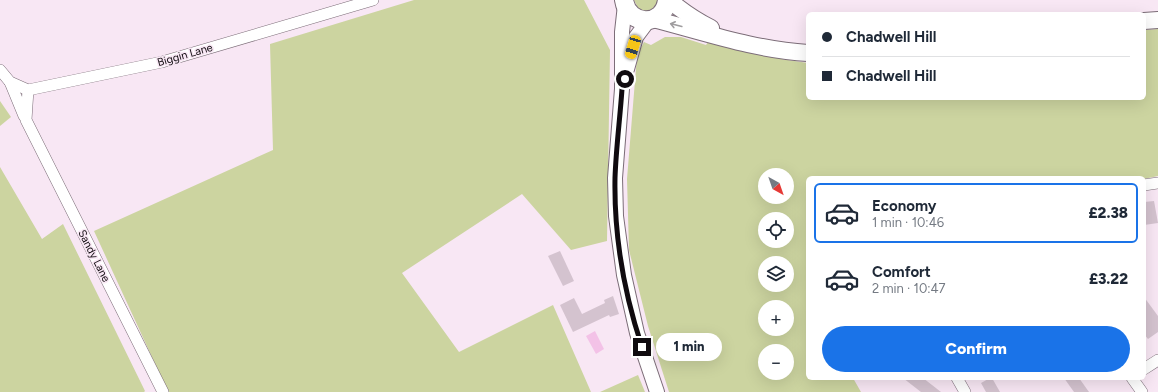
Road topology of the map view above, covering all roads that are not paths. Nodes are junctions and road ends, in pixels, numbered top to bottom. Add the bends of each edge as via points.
1 (373, 0) edge
2 (668, 0) edge
3 (625, 1) edge
4 (650, 20) junction
5 (1158, 20) edge
6 (1146, 21) edge
7 (741, 42) junction
8 (806, 53) edge
9 (0, 70) edge
10 (10, 82) junction
11 (622, 89) junction
12 (28, 90) junction
13 (26, 120) junction
14 (1158, 183) edge
15 (1146, 185) edge
16 (1158, 360) edge
17 (1146, 368) edge
18 (959, 380) edge
19 (1133, 380) edge
20 (163, 392) edge
21 (657, 392) edge
22 (965, 392) edge
23 (1142, 392) edge

1 - 12 street, Biggin Lane via 162,62
2 - 4 main road via 663,12
2 - 7 main road via 700,23
3 - 4 main road via 632,16
3 - 11 street
7 -> 4 main road
4 - 11 street via 636,37
5 - 6 main road
7 - 8 main road via 787,52
9 - 10 street
10 - 12 street
10 - 13 street, Sandy Lane
11 - 21 street via 615,178 620,253 637,333
12 - 13 street
13 - 20 street, Sandy Lane
14 - 15 street
16 - 17 street
18 - 22 street
19 - 23 street

